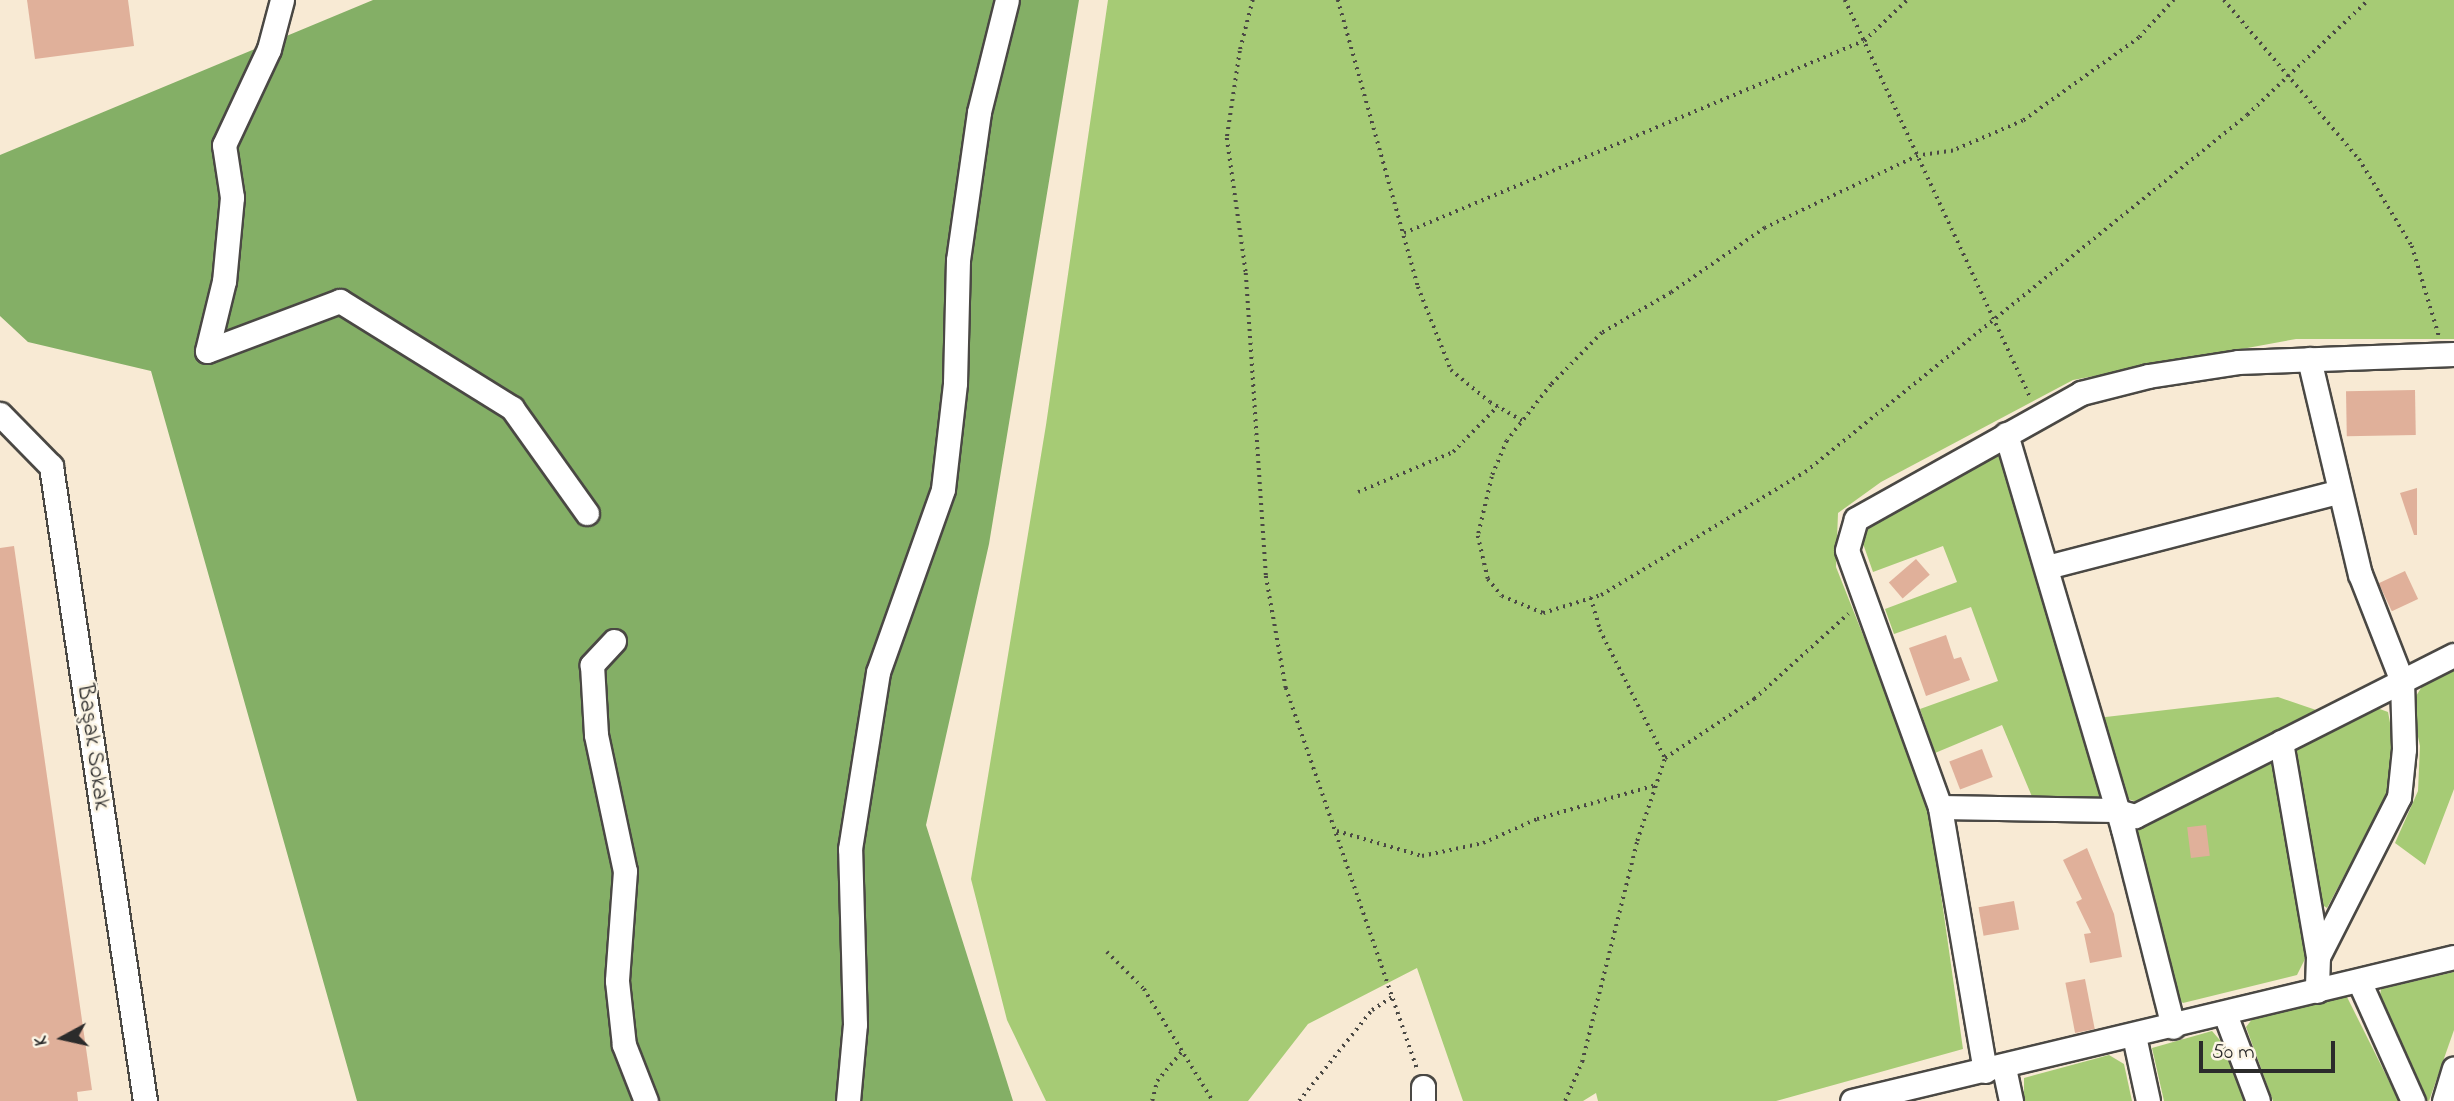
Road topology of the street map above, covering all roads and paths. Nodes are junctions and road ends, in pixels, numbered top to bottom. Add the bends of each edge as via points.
1 (282, 0) edge
2 (1007, 0) edge
3 (1253, 0) edge
4 (1338, 0) edge
5 (1845, 0) edge
6 (1907, 0) edge
7 (2174, 0) edge
8 (2224, 0) edge
9 (2368, 0) edge
10 (1864, 41) junction
11 (2286, 78) junction
12 (1918, 156) junction
13 (1404, 233) junction
14 (1995, 321) junction
15 (2449, 354) edge
16 (2309, 359) junction
17 (1498, 406) junction
18 (0, 414) edge
19 (2039, 416) junction
20 (1524, 421) junction
21 (2006, 435) junction
22 (1358, 492) dead end
23 (2338, 492) junction
24 (587, 513) dead end
25 (2047, 567) junction
26 (1591, 598) junction
27 (1864, 598) junction
28 (614, 641) dead end
29 (2454, 655) edge
30 (2402, 681) junction
31 (2281, 742) junction
32 (1665, 758) junction
33 (1656, 785) junction
34 (1940, 807) junction
35 (2114, 810) junction
36 (1337, 831) junction
37 (1107, 952) dead end
38 (2318, 957) junction
39 (2454, 957) edge
40 (2359, 981) junction
41 (2317, 991) junction
42 (1395, 995) junction
43 (2225, 1014) junction
44 (2173, 1027) junction
45 (2134, 1036) junction
46 (1183, 1049) junction
47 (2454, 1068) edge
48 (1994, 1070) junction
49 (1423, 1094) edge
50 (145, 1101) edge
51 (646, 1101) edge
52 (848, 1101) edge
53 (1152, 1101) edge
54 (1213, 1101) edge
55 (1300, 1101) edge
56 (1565, 1101) edge
57 (1852, 1101) edge
58 (2011, 1101) edge
59 (2148, 1101) edge
60 (2258, 1101) edge
61 (2413, 1101) edge
62 (2444, 1101) edge

1 - 24 street via 269,49 224,145 232,197 224,281 208,351 340,301 512,408
2 - 52 street via 979,111 958,260 955,383 943,489 878,672 850,849 855,1024
3 - 36 path via 1227,138 1246,273 1266,576 1286,688
4 - 13 path
5 - 10 path
6 - 10 path
7 - 12 path via 2138,38 2023,121 1953,151
8 - 11 path
9 - 11 path
10 - 12 path
10 - 13 path
11 - 14 path
11 - 15 path via 2359,159 2412,246
12 - 14 path
12 - 20 path via 1765,228 1671,293 1602,333
13 - 17 path via 1418,286 1451,370
14 - 19 path
14 - 26 path via 1805,472
15 - 16 street
16 - 19 street via 2238,362 2148,376 2081,393
16 - 23 street
17 - 20 path
17 - 22 path via 1453,452
18 - 50 street, Başak Sokak via 51,466
19 - 21 street
20 - 26 path via 1507,441 1492,477 1478,536 1488,579 1502,596 1543,613
21 - 25 street
21 - 27 street via 1856,519 1847,550
23 - 25 street
23 - 30 street via 2360,574
25 - 35 street
26 - 32 path via 1600,630
27 - 32 path via 1754,699
27 - 34 street
28 - 51 street via 592,666 596,735 625,871 617,981 624,1045
29 - 30 street
30 - 31 street
30 - 38 street via 2404,749 2399,797
31 - 35 street via 2135,816
31 - 38 street
32 - 33 path
33 - 36 path via 1537,819 1483,843 1422,856
33 - 56 path via 1637,841 1582,1062
34 - 35 street
34 - 48 street
35 - 44 street via 2123,829
36 - 42 path
37 - 46 path via 1144,989
38 - 41 street
39 - 40 street
40 - 41 street
40 - 61 street
41 - 43 street
42 - 49 path
42 - 55 path via 1372,1010
43 - 44 street
43 - 60 street
44 - 45 street
45 - 48 street
45 - 59 street
46 - 53 path via 1157,1081
46 - 54 path
47 - 62 street
48 - 57 street
48 - 58 street

